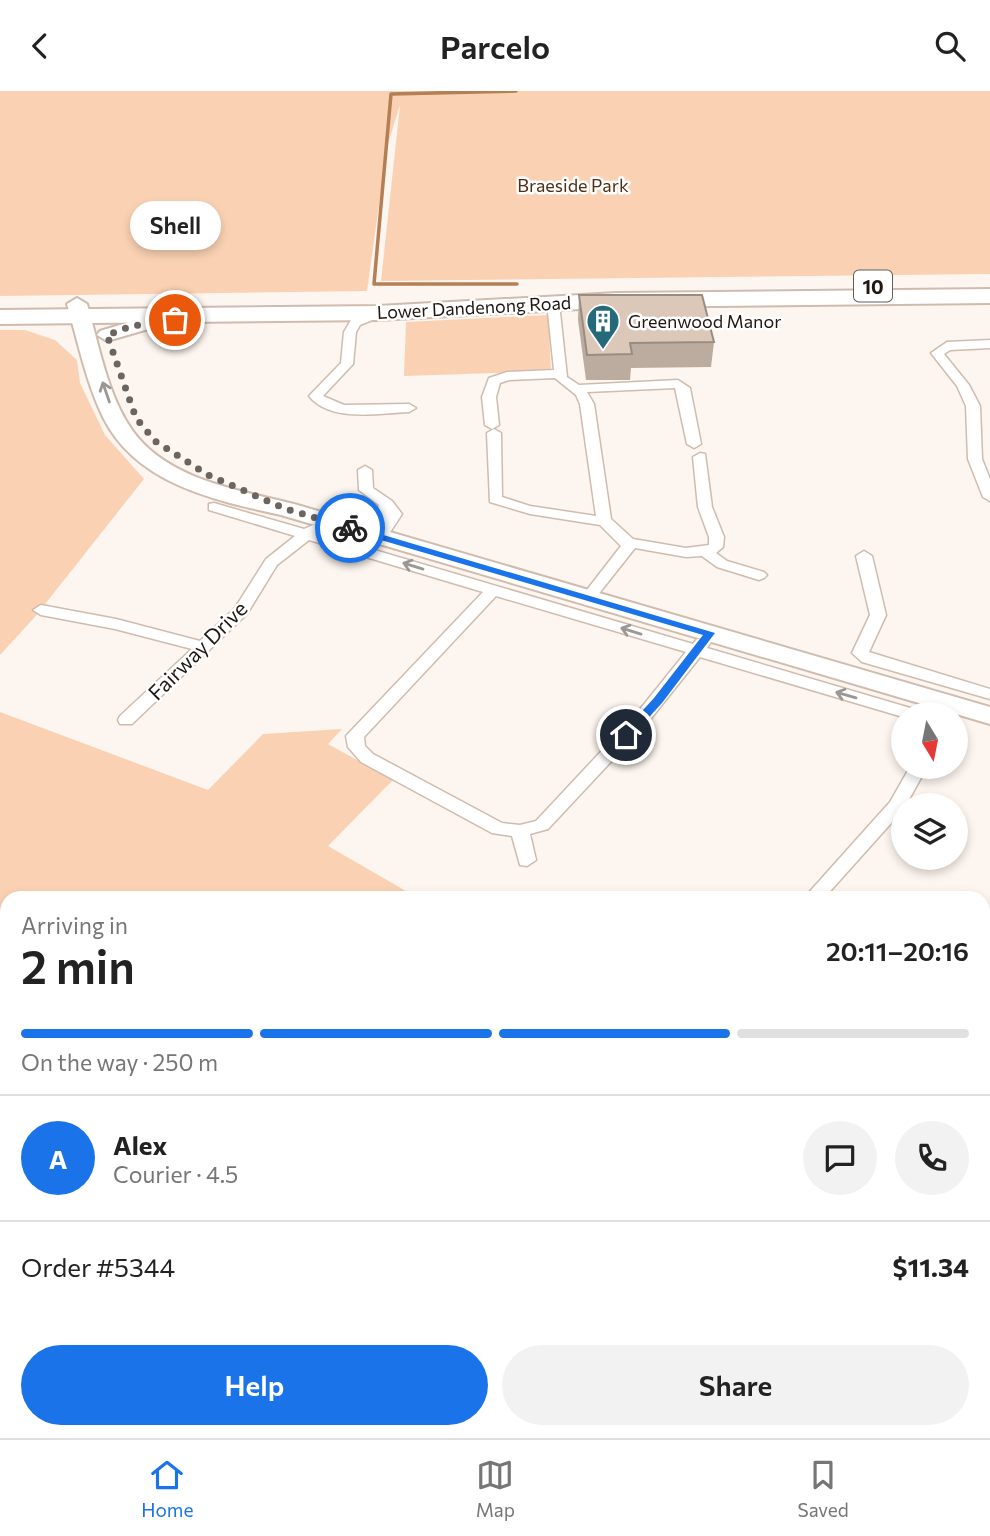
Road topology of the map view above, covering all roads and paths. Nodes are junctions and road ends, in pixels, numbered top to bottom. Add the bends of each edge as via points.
1 (990, 285) edge
2 (990, 296) edge
3 (553, 303) junction
4 (0, 304) edge
5 (386, 313) junction
6 (322, 314) junction
7 (91, 315) junction
8 (0, 317) edge
9 (55, 317) junction
10 (350, 332) junction
11 (990, 345) edge
12 (96, 362) junction
13 (560, 375) junction
14 (576, 389) junction
15 (409, 408) dead end
16 (975, 417) junction
17 (990, 417) edge
18 (365, 470) dead end
19 (990, 497) edge
20 (214, 507) dead end
21 (286, 509) junction
22 (604, 521) junction
23 (315, 527) junction
24 (372, 534) junction
25 (628, 543) junction
26 (706, 553) junction
27 (864, 556) dead end
28 (759, 575) dead end
29 (493, 590) junction
30 (588, 598) junction
31 (41, 610) dead end
32 (703, 642) junction
33 (203, 647) junction
34 (990, 694) edge
35 (920, 702) edge
36 (891, 707) edge
37 (968, 713) edge
38 (990, 716) edge
39 (126, 720) dead end
40 (911, 779) edge
41 (520, 831) junction
42 (527, 860) dead end
43 (819, 891) edge

1 - 7 highway, Lower Dandenong Road / 10 via 601,289
2 - 3 highway, Lower Dandenong Road / 10
3 - 5 highway, Lower Dandenong Road / 10
3 - 13 street
4 - 7 highway, Lower Dandenong Road / 10
5 - 6 highway, Lower Dandenong Road / 10
5 - 10 street via 359,321
6 - 7 highway, Lower Dandenong Road / 10
6 - 10 street
7 - 9 highway, Lower Dandenong Road / 10
7 - 12 main road
7 - 21 main road via 136,418 149,436 208,475
8 - 9 highway, Lower Dandenong Road / 10
9 - 12 main road
10 - 15 street via 349,359 316,393 320,402 341,408
11 - 16 street via 940,348 938,356 963,385
21 -> 12 main road via 235,498 177,475 146,456 121,430
13 - 14 street
13 - 22 street via 507,376 494,381 489,397 495,499 575,520
14 - 22 street via 587,404
14 - 26 street via 678,384 683,388 706,488 703,496 718,540
16 - 17 street
16 - 19 street via 975,459
18 - 24 street via 366,490 387,504 394,518
20 - 23 street
21 - 23 main road
22 - 25 street
23 - 24 main road
29 -> 23 street
23 - 33 street, Fairway Drive via 271,562 241,611
24 - 30 main road
25 - 26 street
25 - 30 street via 626,554
26 - 28 street via 722,564
27 - 34 street via 878,615 859,650 868,659
32 -> 29 street
29 - 41 street via 360,729 356,742 368,758 492,826
30 - 32 main road
31 - 33 street
32 - 35 main road
36 -> 32 street
32 - 41 street via 643,717 541,825
33 - 39 street, Fairway Drive
37 - 38 main road
40 - 43 street via 897,804
41 - 42 street

